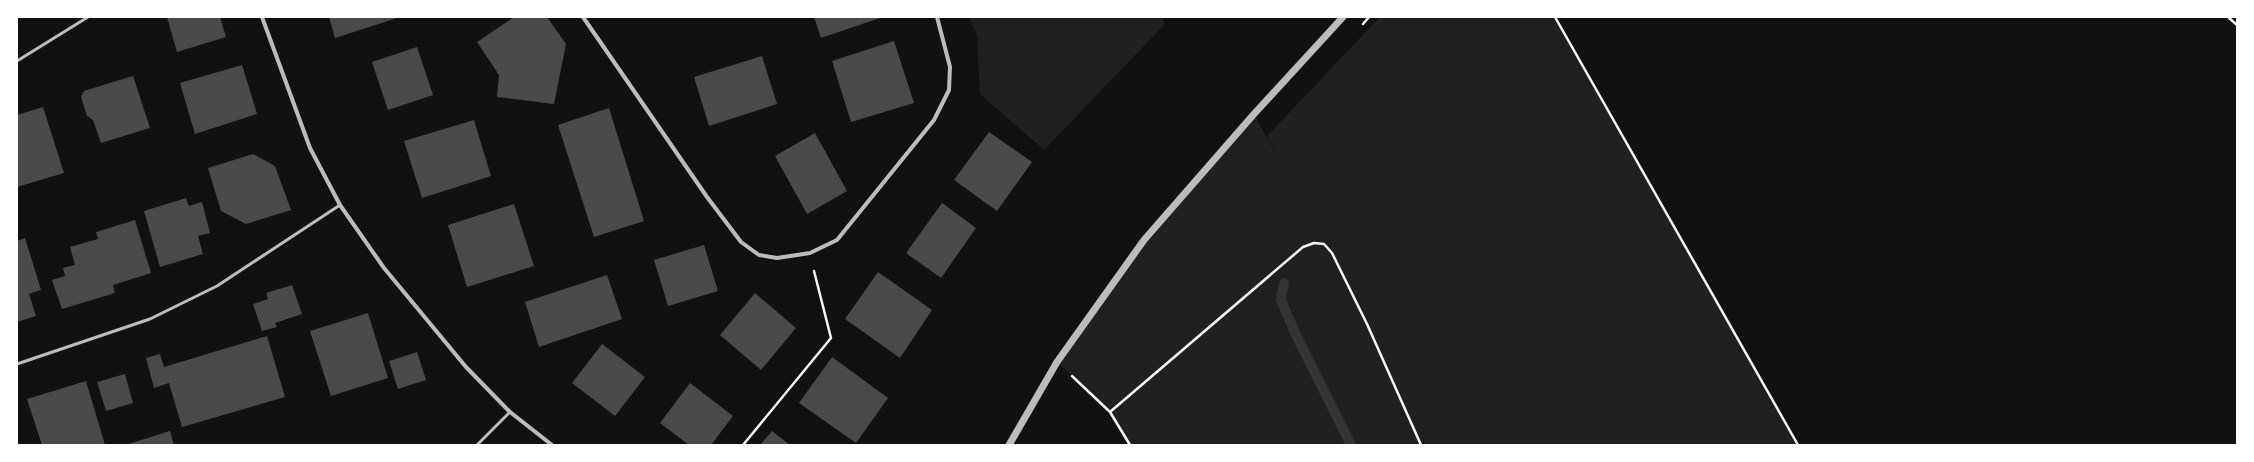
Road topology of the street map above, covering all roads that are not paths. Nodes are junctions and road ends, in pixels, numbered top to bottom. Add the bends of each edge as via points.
1 (88, 17) edge
2 (262, 17) edge
3 (583, 17) edge
4 (937, 17) edge
5 (1343, 17) edge
6 (17, 62) edge
7 (340, 205) junction
8 (17, 364) edge
9 (510, 412) junction
10 (477, 445) edge
11 (552, 445) edge
12 (1009, 445) edge

1 - 6 lane
2 - 7 street via 310,148
3 - 4 street via 702,191 741,242 759,255 777,258 810,252 837,240 934,120 949,90 950,67
5 - 12 street via 1144,240 1057,362
7 - 8 lane via 217,286 150,319
7 - 9 street via 389,274 466,366
9 - 10 lane
9 - 11 street

